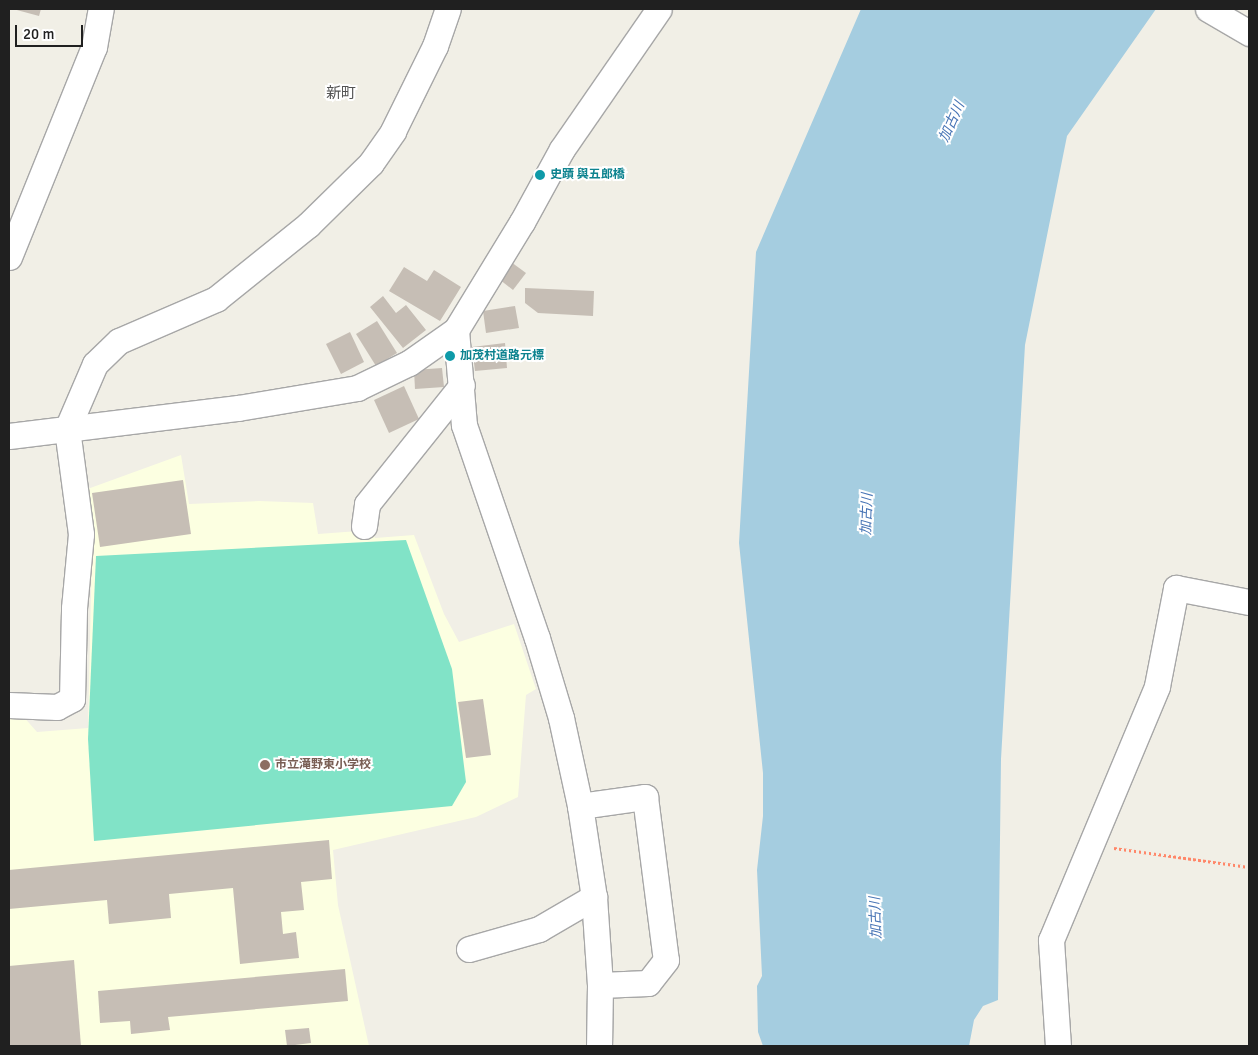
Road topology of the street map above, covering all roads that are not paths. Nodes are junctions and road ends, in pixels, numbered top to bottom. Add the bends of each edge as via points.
1 (101, 9) edge
2 (448, 9) edge
3 (659, 9) edge
4 (1208, 9) edge
5 (1249, 33) edge
6 (9, 257) edge
7 (456, 330) junction
8 (462, 384) junction
9 (67, 429) junction
10 (9, 436) edge
11 (364, 526) dead end
12 (1249, 602) edge
13 (9, 705) edge
14 (580, 806) junction
15 (594, 897) junction
16 (469, 949) dead end
17 (600, 985) junction
18 (599, 1046) edge
19 (1058, 1046) edge

1 - 6 street via 94,47
2 - 9 street via 397,123 371,163 308,225 216,299 119,341 95,364
3 - 7 street via 562,149
4 - 5 street
7 - 8 street
7 - 9 street via 410,363 357,388 238,408
8 - 11 street via 367,504
8 - 14 street via 464,425 540,647 561,718
9 - 10 street
9 - 13 street via 82,534 74,608 72,699 57,707
12 - 19 street via 1176,588 1157,686 1051,940
14 - 15 street
14 - 17 street via 645,797 666,960 648,983
15 - 16 street via 539,929
15 - 17 street
17 - 18 street

